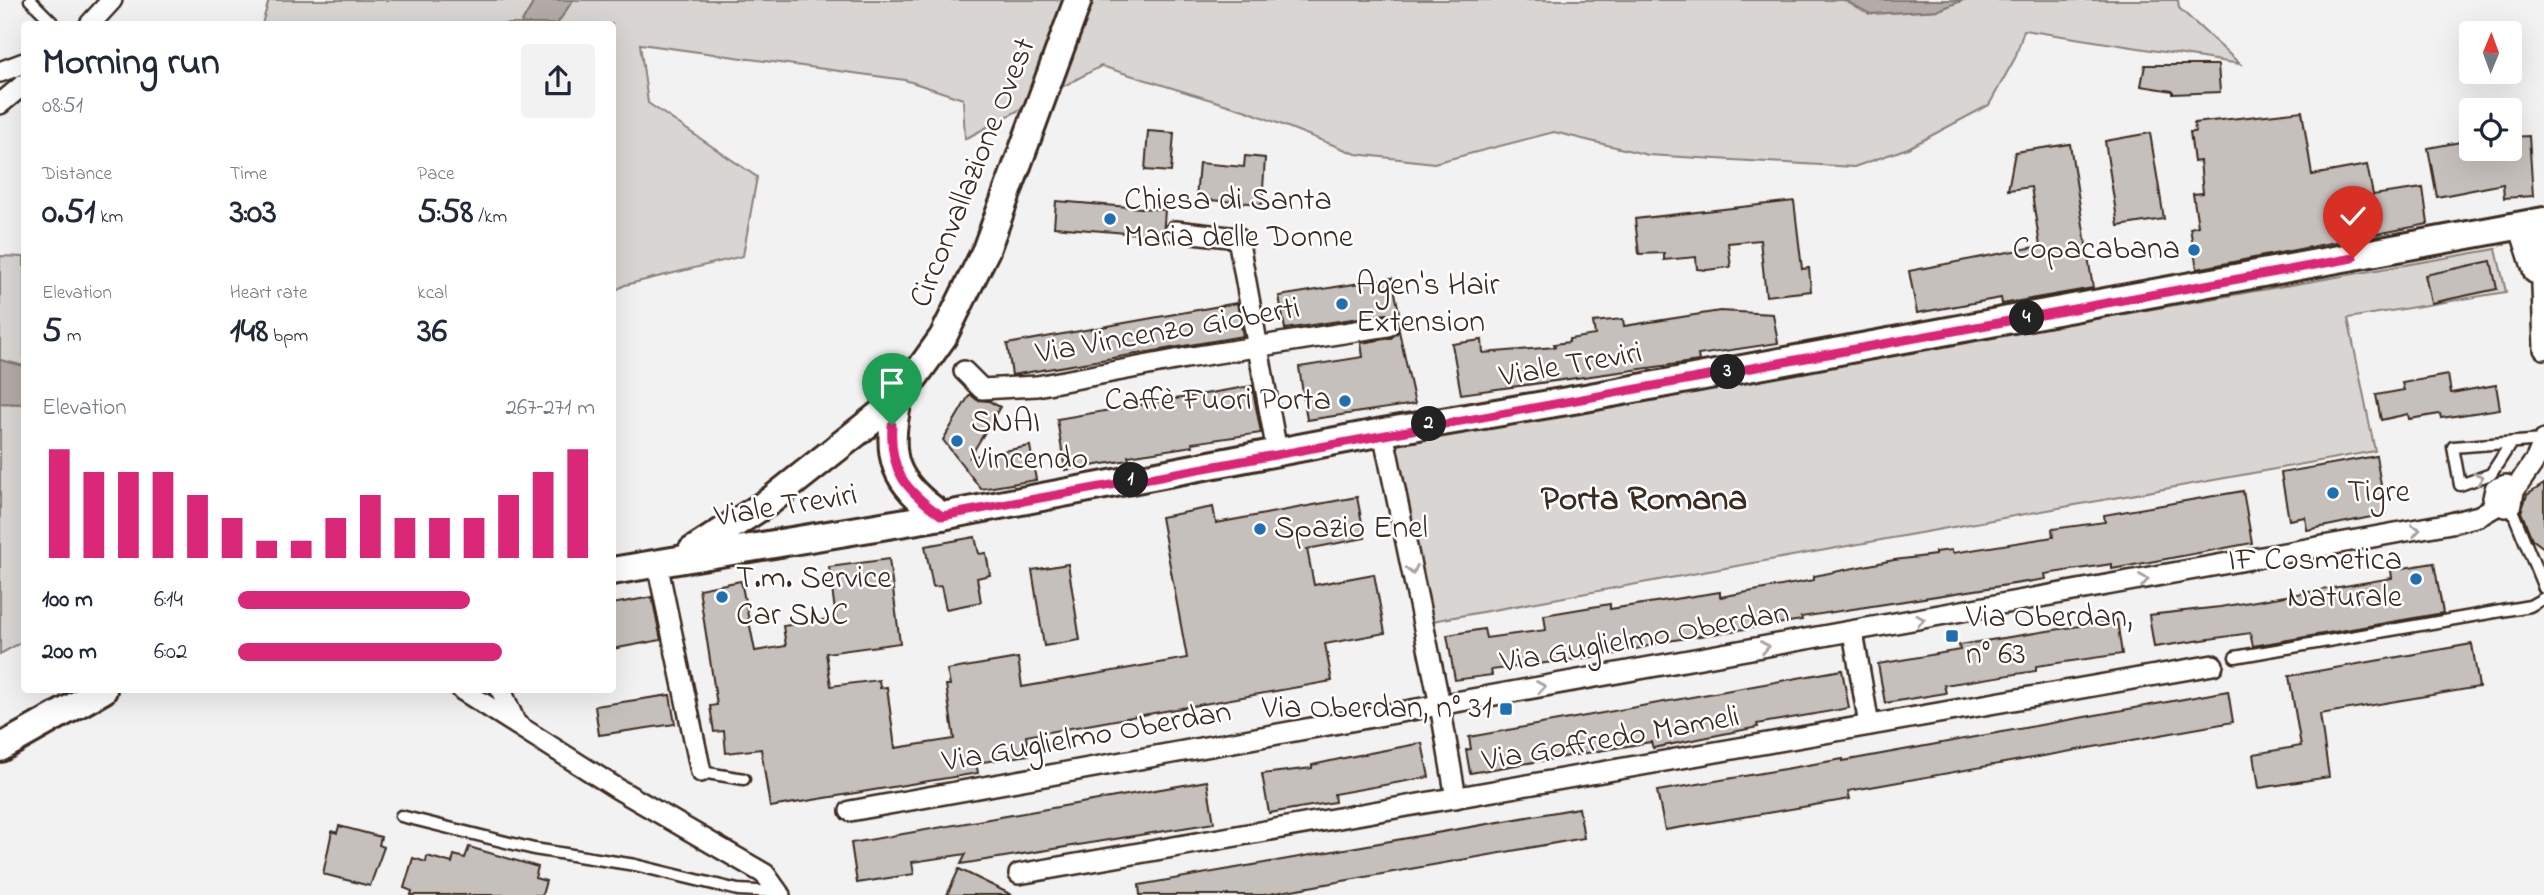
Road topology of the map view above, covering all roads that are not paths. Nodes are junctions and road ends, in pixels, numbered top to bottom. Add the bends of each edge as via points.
1 (30, 0) edge
2 (112, 0) edge
3 (1078, 0) edge
4 (51, 21) edge
5 (93, 21) edge
6 (21, 64) edge
7 (2, 70) edge
8 (21, 86) edge
9 (0, 104) edge
10 (2534, 223) edge
11 (1175, 231) dead end
12 (1388, 326) dead end
13 (1258, 346) junction
14 (2544, 349) edge
15 (964, 371) dead end
16 (898, 400) junction
17 (1383, 432) junction
18 (2544, 440) edge
19 (2511, 443) junction
20 (1277, 452) junction
21 (2510, 493) junction
22 (942, 516) junction
23 (669, 560) junction
24 (616, 570) edge
25 (2544, 589) edge
26 (2544, 598) edge
27 (1853, 632) junction
28 (2235, 657) dead end
29 (2213, 665) dead end
30 (98, 693) edge
31 (467, 693) edge
32 (502, 693) edge
33 (1440, 705) junction
34 (516, 724) junction
35 (1869, 725) junction
36 (0, 748) edge
37 (701, 772) joint
38 (744, 779) dead end
39 (1456, 797) junction
40 (850, 811) dead end
41 (401, 816) dead end
42 (1019, 874) dead end
43 (780, 894) edge

1 - 4 lane
2 - 5 street
3 - 16 street, Circonvallazione Ovest via 967,294
6 - 7 street
8 - 9 street
10 - 14 street
10 - 17 street, Viale Treviri
11 - 13 street via 1238,238
12 - 13 street, Via Vincenzo Gioberti
13 - 15 street, Via Vincenzo Gioberti via 1037,386 982,389
13 - 20 street
16 - 22 street, Circonvallazione Ovest via 891,448 894,468 916,496
16 - 23 street, Circonvallazione Ovest via 770,500
17 - 20 street, Viale Treviri
17 -> 33 street
18 - 19 lane
18 - 21 street
19 -> 19 lane via 2453,447 2460,485 2491,474
20 - 22 street, Viale Treviri
21 - 25 lane
27 -> 21 street, Via Guglielmo Oberdan via 2451,523 2479,516
22 - 23 street, Viale Treviri
23 - 24 street, Viale Treviri
23 - 37 street
26 - 28 lane via 2530,606
33 -> 27 street, Via Guglielmo Oberdan
27 - 35 street
29 - 35 street, Via Goffredo Mameli
30 - 36 street
31 - 34 street
32 - 34 street
33 - 39 street
33 - 40 street, Via Guglielmo Oberdan
34 - 43 street via 765,874
35 - 39 street, Via Goffredo Mameli
37 - 38 lane
39 - 42 street, Via Goffredo Mameli
41 - 43 lane via 534,849 635,865 738,890

